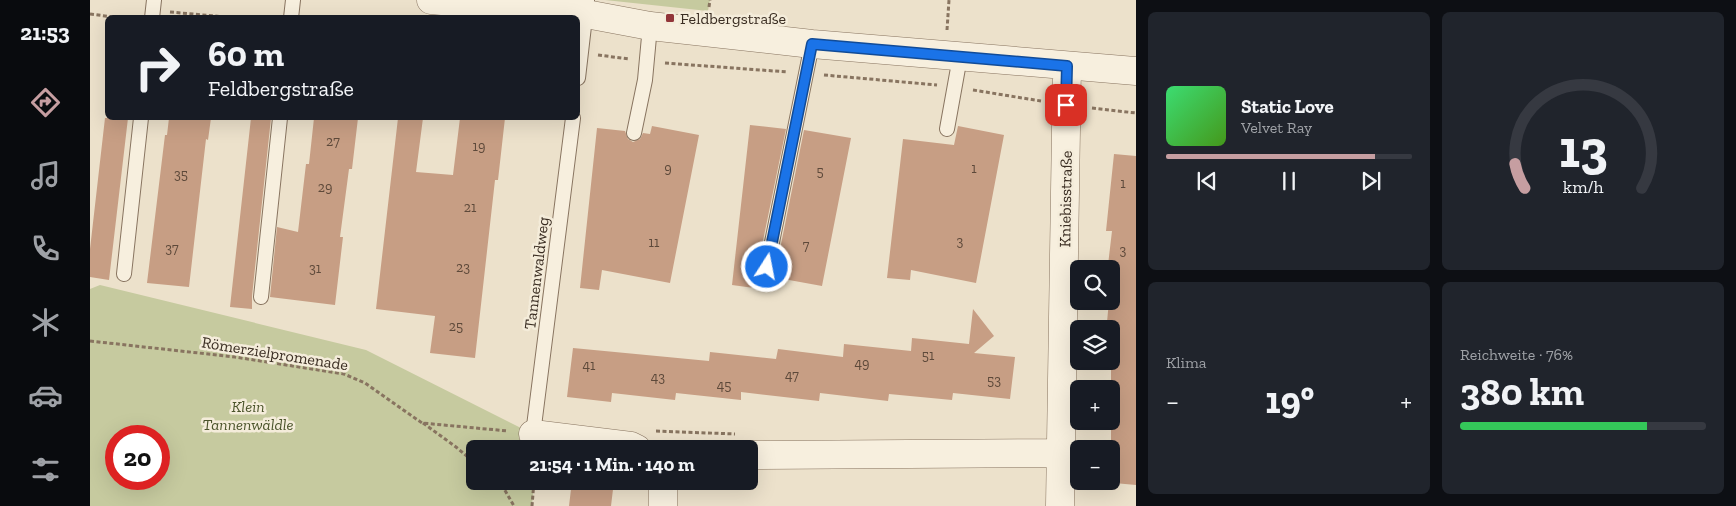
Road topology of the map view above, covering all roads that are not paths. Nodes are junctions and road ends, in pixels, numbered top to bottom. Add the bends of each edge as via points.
1 (293, 0) edge
2 (441, 6) edge
3 (586, 7) edge
4 (291, 15) edge
5 (650, 26) junction
6 (812, 44) junction
7 (960, 57) junction
8 (580, 60) edge
9 (1067, 66) junction
10 (1136, 71) edge
11 (141, 120) edge
12 (280, 120) edge
13 (573, 120) edge
14 (947, 129) dead end
15 (634, 133) dead end
16 (767, 267) dead end
17 (124, 274) dead end
18 (261, 297) dead end
19 (533, 434) joint
20 (582, 440) edge
21 (758, 444) edge
22 (1060, 453) junction
23 (663, 490) edge
24 (663, 506) edge
25 (1060, 506) edge

1 - 4 lane
2 - 3 street
3 - 5 street
3 - 8 lane
5 - 6 street
5 - 15 lane via 645,80
6 - 7 street
6 - 16 lane
7 - 9 street
7 - 14 lane
9 - 10 street
9 - 22 street, Kniebisstraße
11 - 17 lane
12 - 18 lane
13 - 19 lane, Tannenwaldweg
19 - 20 street
21 - 22 street
22 - 25 street, Kniebisstraße
23 - 24 street

